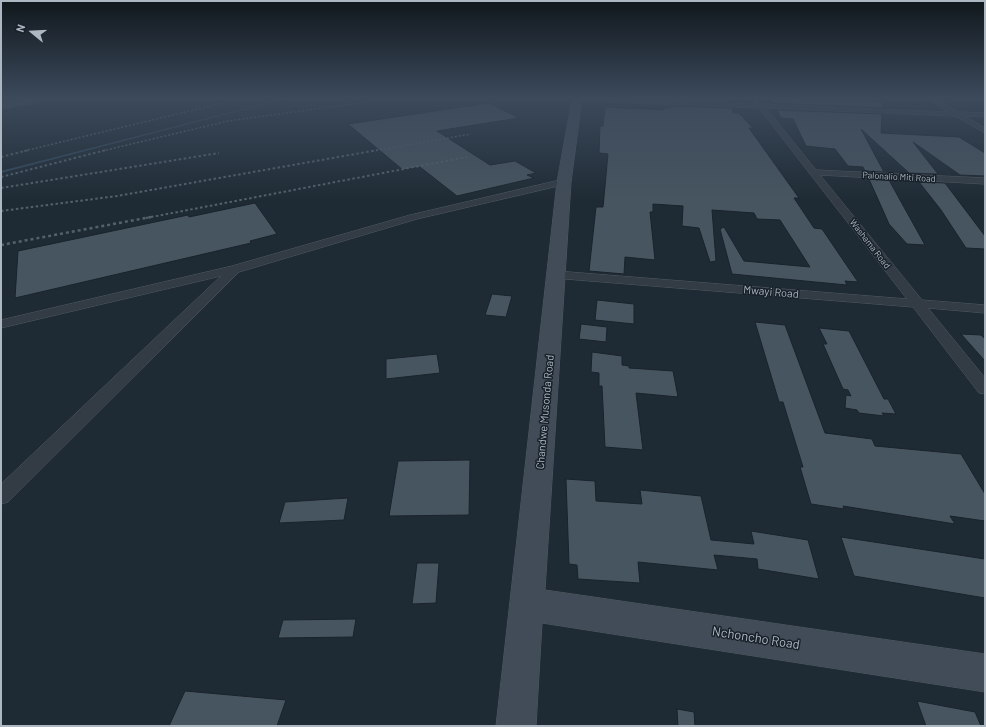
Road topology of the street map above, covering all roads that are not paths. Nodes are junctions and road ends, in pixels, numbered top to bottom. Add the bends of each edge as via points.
1 (572, 133) edge
2 (782, 133) edge
3 (812, 172) junction
4 (985, 181) edge
5 (564, 182) junction
6 (236, 269) junction
7 (557, 275) junction
8 (918, 304) junction
9 (985, 310) edge
10 (1, 324) edge
11 (985, 389) edge
12 (1, 496) edge
13 (527, 604) junction
14 (985, 673) edge
15 (516, 726) edge

1 - 5 street, Chandwe Musonda Road
2 - 3 street, Washama Road
3 - 4 street, Palonalio Miti Road
3 - 8 street, Washama Road
5 - 6 street via 414,217
5 - 7 street, Chandwe Musonda Road
6 - 10 street
6 - 12 street
7 - 8 street, Mwayi Road
7 - 13 street, Chandwe Musonda Road
8 - 9 street, Mwayi Road
8 - 11 street, Washama Road
13 - 14 street, Nchoncho Road
13 - 15 street, Chandwe Musonda Road

